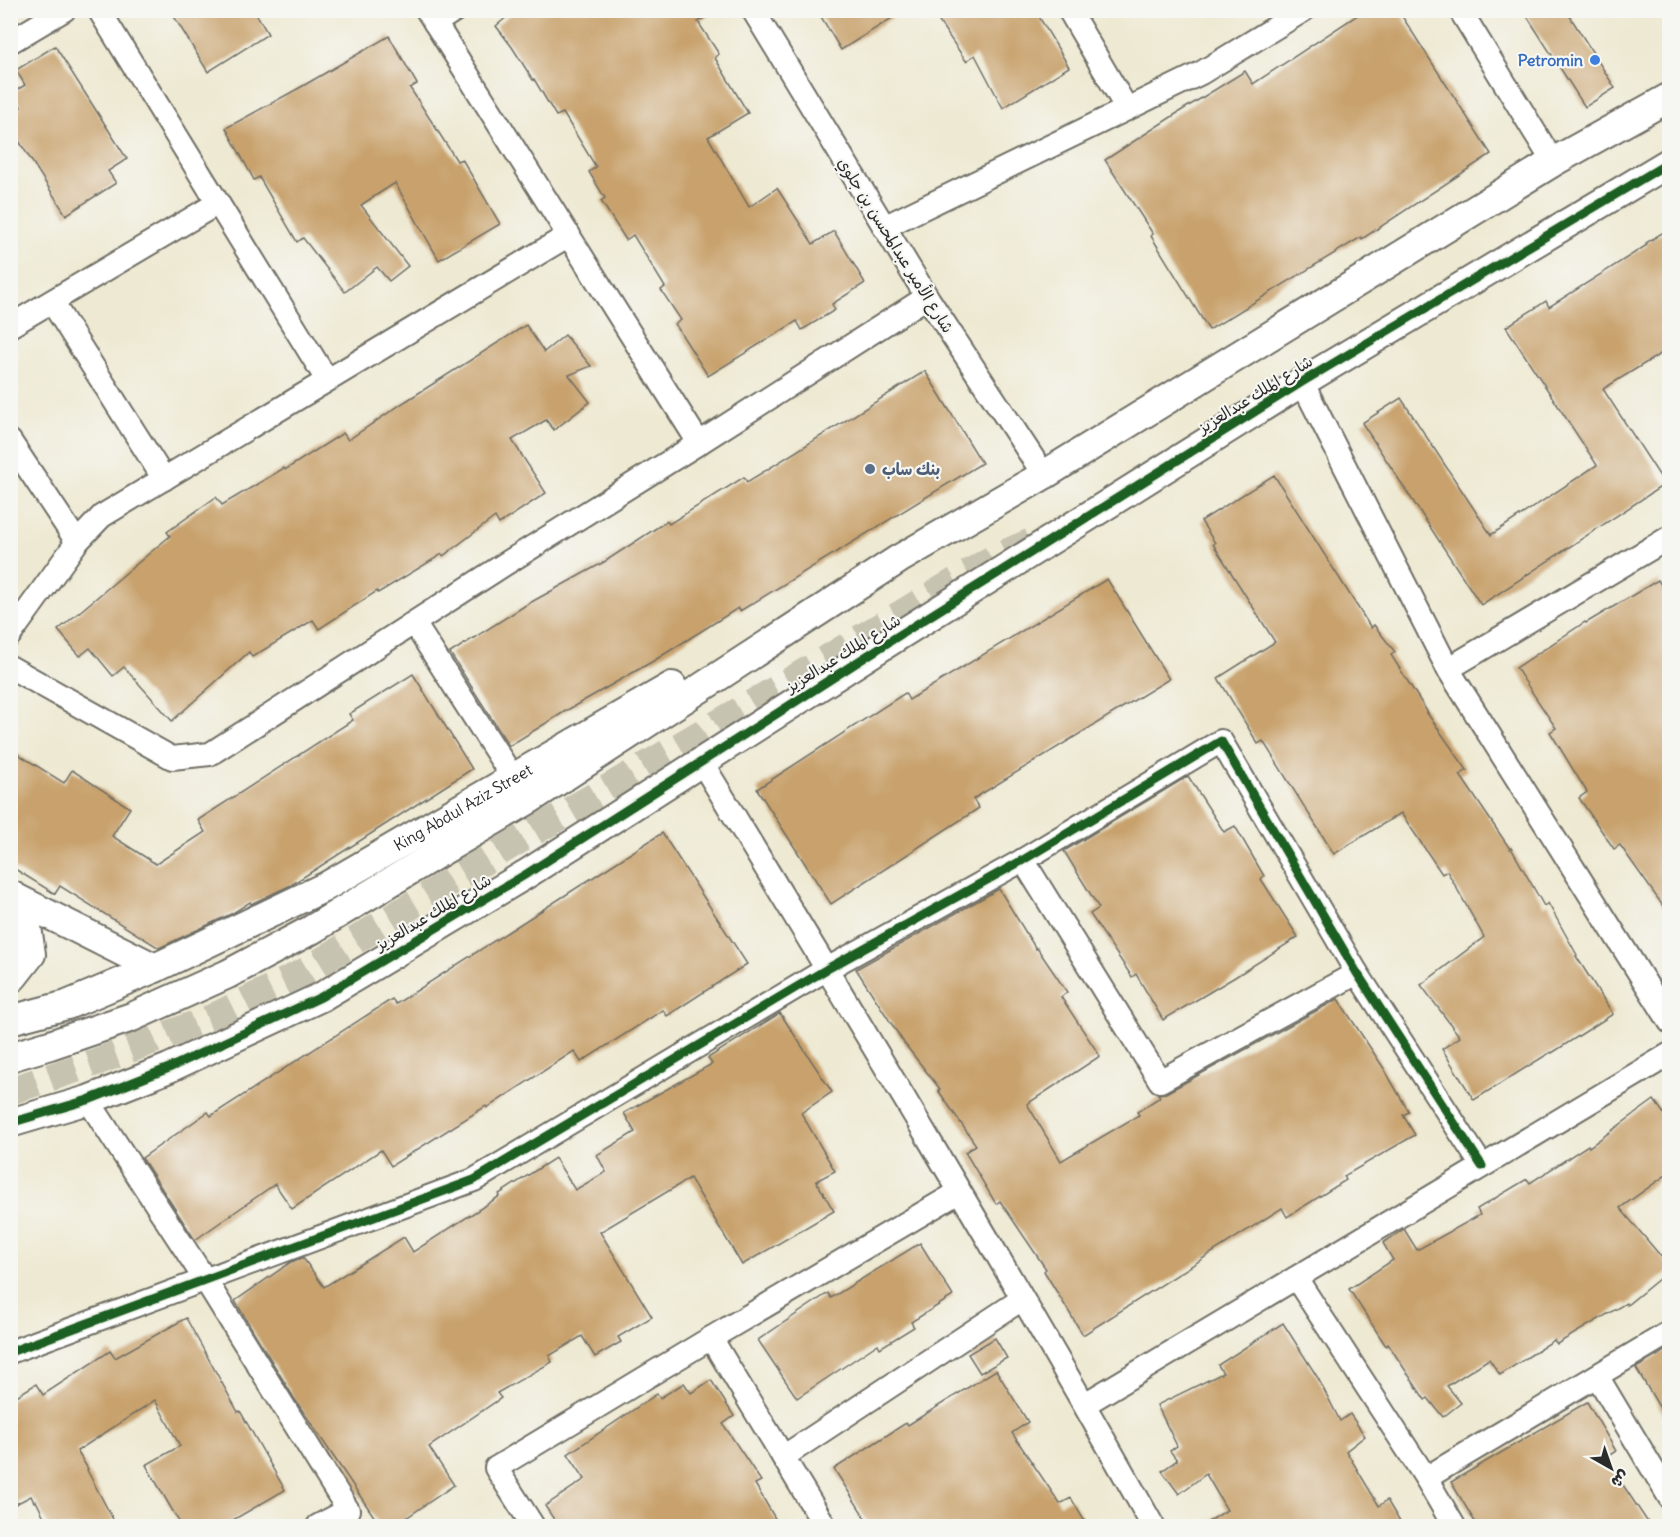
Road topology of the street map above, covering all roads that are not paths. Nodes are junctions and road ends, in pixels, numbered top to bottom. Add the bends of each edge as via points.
1 (64, 10) edge
2 (99, 10) edge
3 (455, 10) edge
4 (753, 10) edge
5 (1069, 10) edge
6 (1304, 10) edge
7 (1460, 10) edge
8 (431, 17) edge
9 (10, 42) edge
10 (1670, 97) edge
11 (1127, 109) junction
12 (1553, 162) junction
13 (1670, 162) edge
14 (218, 203) junction
15 (884, 227) junction
16 (569, 235) junction
17 (927, 297) junction
18 (52, 302) junction
19 (10, 326) edge
20 (327, 380) junction
21 (1302, 382) junction
22 (10, 441) edge
23 (699, 443) junction
24 (1044, 476) junction
25 (164, 478) junction
26 (1670, 537) edge
27 (77, 542) junction
28 (899, 559) junction
29 (414, 623) junction
30 (10, 635) edge
31 (10, 667) edge
32 (1448, 669) junction
33 (701, 761) junction
34 (513, 778) junction
35 (1023, 860) junction
36 (12, 896) edge
37 (155, 968) junction
38 (827, 969) junction
39 (1357, 973) junction
40 (10, 977) edge
41 (10, 1020) edge
42 (1670, 1022) edge
43 (1670, 1054) edge
44 (10, 1057) edge
45 (88, 1100) junction
46 (10, 1123) edge
47 (1482, 1167) junction
48 (959, 1192) junction
49 (1296, 1278) junction
50 (206, 1281) junction
51 (1022, 1299) junction
52 (1670, 1332) edge
53 (711, 1338) junction
54 (10, 1352) edge
55 (1597, 1376) junction
56 (1084, 1404) junction
57 (783, 1457) junction
58 (1426, 1478) junction
59 (1670, 1498) edge
60 (318, 1527) edge
61 (533, 1527) edge
62 (825, 1527) edge
63 (1153, 1527) edge
64 (1454, 1527) edge

1 - 9 street
2 - 14 street
3 - 8 street
4 - 15 street, شارع الأمير عبدالمحسن بن جلوي
5 - 11 street
6 - 11 street via 1201,73
7 - 12 street
8 - 16 street
10 - 12 street
11 - 15 street
12 - 24 street
13 - 21 street, شارع الملك عبدالعزيز
14 - 18 street
14 - 20 street
15 - 17 street, شارع الأمير عبدالمحسن بن جلوي
16 - 20 street
16 - 23 street
17 - 23 street
17 - 24 street, شارع الأمير عبدالمحسن بن جلوي
18 - 19 street
18 - 25 street
20 - 25 street
21 - 32 street
21 - 33 street, شارع الملك عبدالعزيز
22 - 27 street
23 - 29 street
24 - 28 street
25 - 27 street via 102,516
26 - 32 street
27 - 30 street
28 - 34 street, King Abdul Aziz Street
28 - 44 street via 530,799 311,930 228,974 132,1017
29 - 31 street via 210,754 172,758
29 - 34 street
32 - 42 street
33 - 38 street
33 - 45 street, شارع الملك عبدالعزيز via 528,873 321,996 169,1068
34 - 37 street, King Abdul Aziz Street via 325,887
35 - 38 street
35 - 39 street via 1160,1081
35 - 39 street via 1221,741
36 - 37 street
36 - 40 street via 26,920 31,954
37 - 41 street, King Abdul Aziz Street via 67,1005
38 - 48 street
38 - 50 street via 474,1180
39 - 47 street
43 - 47 street
45 - 46 street, شارع الملك عبدالعزيز
45 - 50 street
47 - 49 street
48 - 51 street
48 - 53 street
49 - 56 street
49 - 58 street
50 - 54 street
50 - 60 street via 348,1510
51 - 56 street
51 - 57 street
52 - 55 street
53 - 57 street
53 - 61 street via 496,1468
55 - 58 street
55 - 59 street
56 - 63 street
57 - 62 street
58 - 64 street

